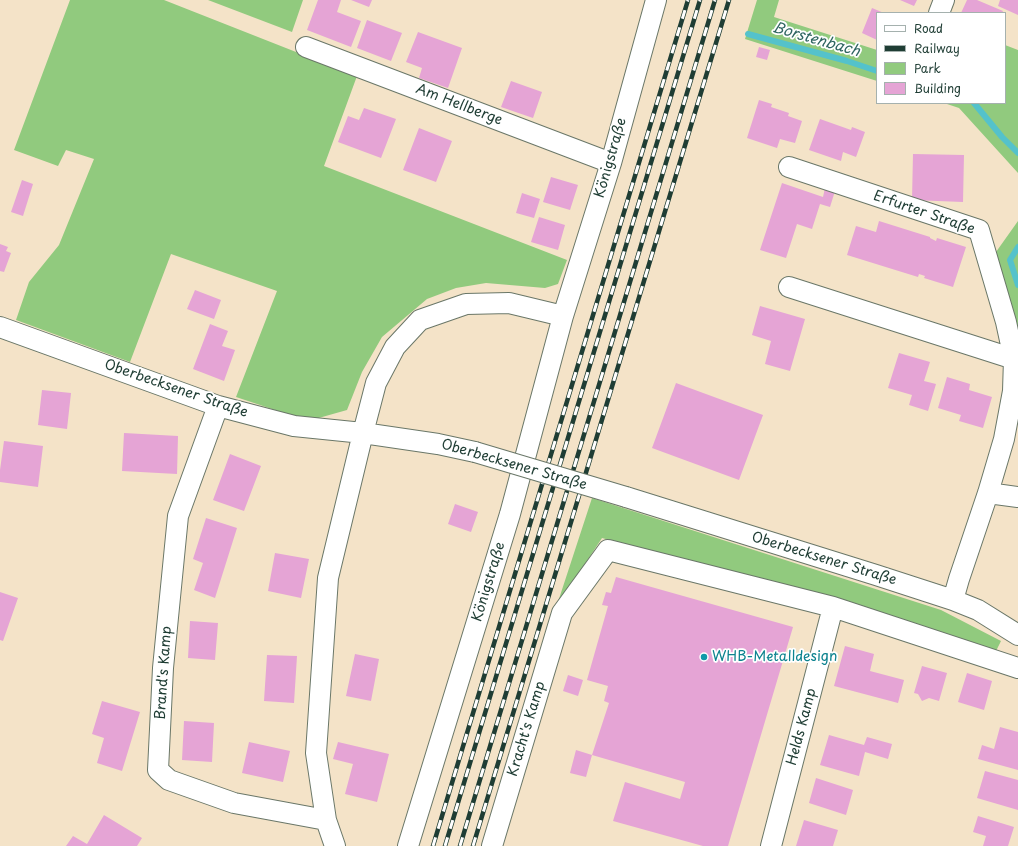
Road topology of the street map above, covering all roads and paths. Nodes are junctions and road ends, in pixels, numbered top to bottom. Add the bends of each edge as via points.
1 (656, 0) edge
2 (944, 0) edge
3 (939, 12) edge
4 (306, 47) dead end
5 (611, 163) junction
6 (789, 167) dead end
7 (789, 287) dead end
8 (563, 316) junction
9 (1, 334) edge
10 (1014, 359) junction
11 (218, 406) junction
12 (362, 433) junction
13 (988, 493) junction
14 (1018, 497) edge
15 (953, 600) junction
16 (833, 608) junction
17 (1018, 635) edge
18 (1018, 668) edge
19 (326, 820) junction
20 (335, 846) edge
21 (408, 846) edge
22 (492, 846) edge
23 (771, 846) edge

1 - 5 street, Königstraße
2 - 3 street
4 - 5 street, Am Hellberge
5 - 8 street, Königstraße
6 - 10 street, Erfurter Straße via 979,230
7 - 10 street
8 - 12 street via 509,303 466,304 420,320 395,347 376,383
8 - 21 street, Königstraße via 510,514
9 - 11 street, Oberbecksener Straße
10 - 13 street, Erfurter Straße via 1013,391 1004,439
11 - 12 street, Oberbecksener Straße via 294,426
11 - 19 street, Brand's Kamp via 178,516 163,668 158,770 169,780 234,803
12 - 15 street, Oberbecksener Straße, bridge via 475,452
12 - 19 street via 328,578 316,753
13 - 14 street
13 - 15 street, Erfurter Straße
15 - 17 street, Oberbecksener Straße via 978,610
16 - 18 street
16 - 22 street, Kracht's Kamp via 608,550 562,613
16 - 23 street, Helds Kamp
19 - 20 street

